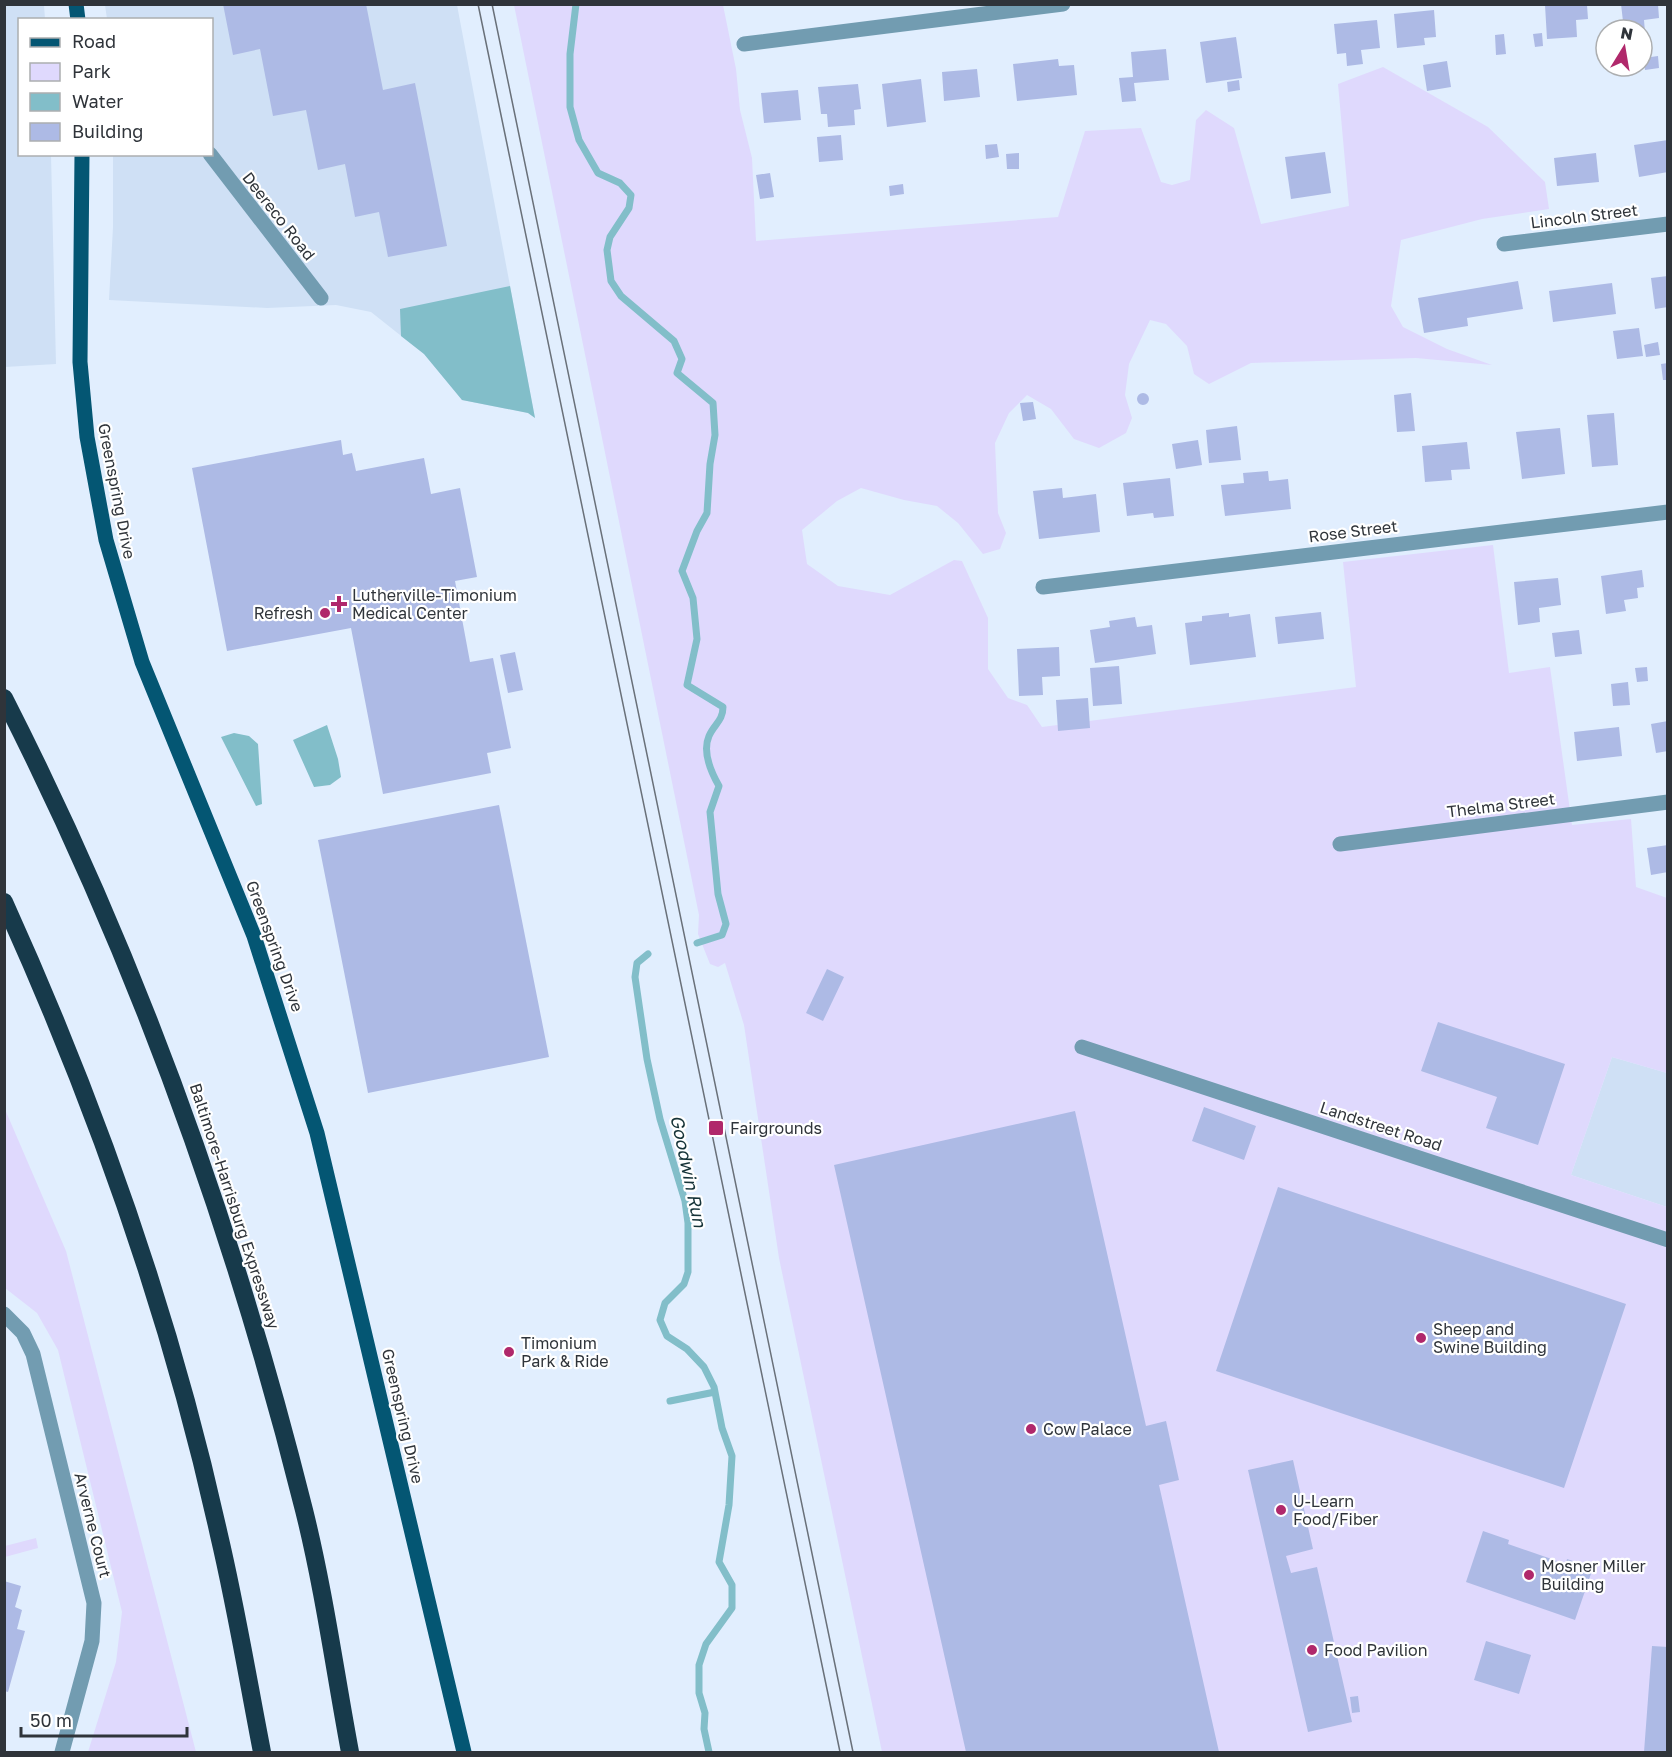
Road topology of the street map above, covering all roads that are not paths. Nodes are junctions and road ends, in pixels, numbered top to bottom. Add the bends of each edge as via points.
1 (1063, 4) edge
2 (744, 44) dead end
3 (82, 156) edge
4 (212, 156) edge
5 (1668, 224) edge
6 (1504, 244) dead end
7 (321, 298) dead end
8 (1668, 512) edge
9 (1043, 586) dead end
10 (4, 698) edge
11 (1668, 801) edge
12 (1340, 844) dead end
13 (4, 902) edge
14 (1082, 1047) dead end
15 (1668, 1240) edge
16 (4, 1314) edge
17 (62, 1752) edge
18 (262, 1752) edge
19 (350, 1752) edge
20 (464, 1752) edge

1 - 2 street
3 - 20 main road, Greenspring Drive via 80,362 87,437 106,540 142,662 254,936 317,1133
4 - 7 street, Deereco Road
5 - 6 street, Lincoln Street
8 - 9 street, Rose Street
10 - 19 highway, Baltimore-Harrisburg Expressway via 47,783 135,980 219,1212 305,1513
11 - 12 street, Thelma Street
13 - 18 highway via 54,1011 96,1121 181,1385 219,1535
14 - 15 street, Landstreet Road
16 - 17 street, Arverne Court via 23,1333 33,1354 94,1603 92,1641

